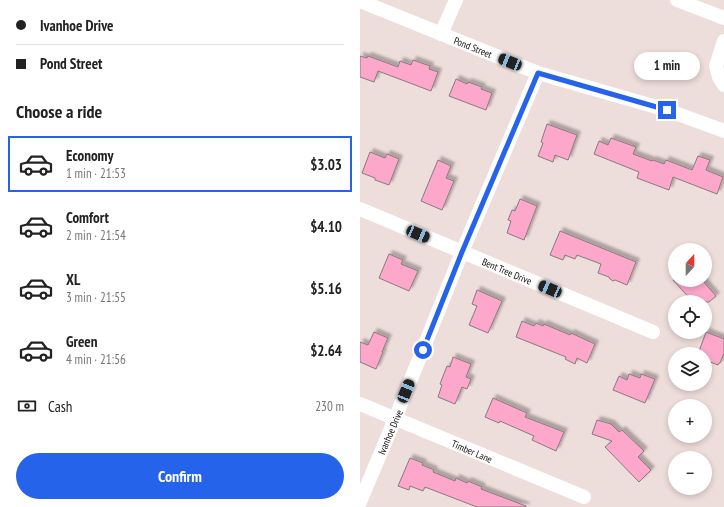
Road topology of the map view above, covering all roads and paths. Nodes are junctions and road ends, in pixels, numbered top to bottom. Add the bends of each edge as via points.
1 (456, 0) edge
2 (677, 0) edge
3 (360, 1) edge
4 (724, 18) edge
5 (441, 34) junction
6 (724, 41) edge
7 (538, 73) junction
8 (724, 85) edge
9 (724, 131) edge
10 (360, 209) edge
11 (462, 252) junction
12 (653, 332) dead end
13 (360, 404) edge
14 (395, 419) junction
15 (584, 497) dead end
16 (360, 502) edge

1 - 5 street
2 - 4 street
3 - 5 street, Pond Street
5 - 7 street, Pond Street
6 - 8 street via 716,66
7 - 9 street, Pond Street via 667,110
7 - 11 street, Ivanhoe Drive
10 - 11 street, Bent Tree Drive
11 - 12 street, Bent Tree Drive
11 - 14 street, Ivanhoe Drive
13 - 14 street, Timber Lane
14 - 15 street, Timber Lane
14 - 16 street, Ivanhoe Drive

